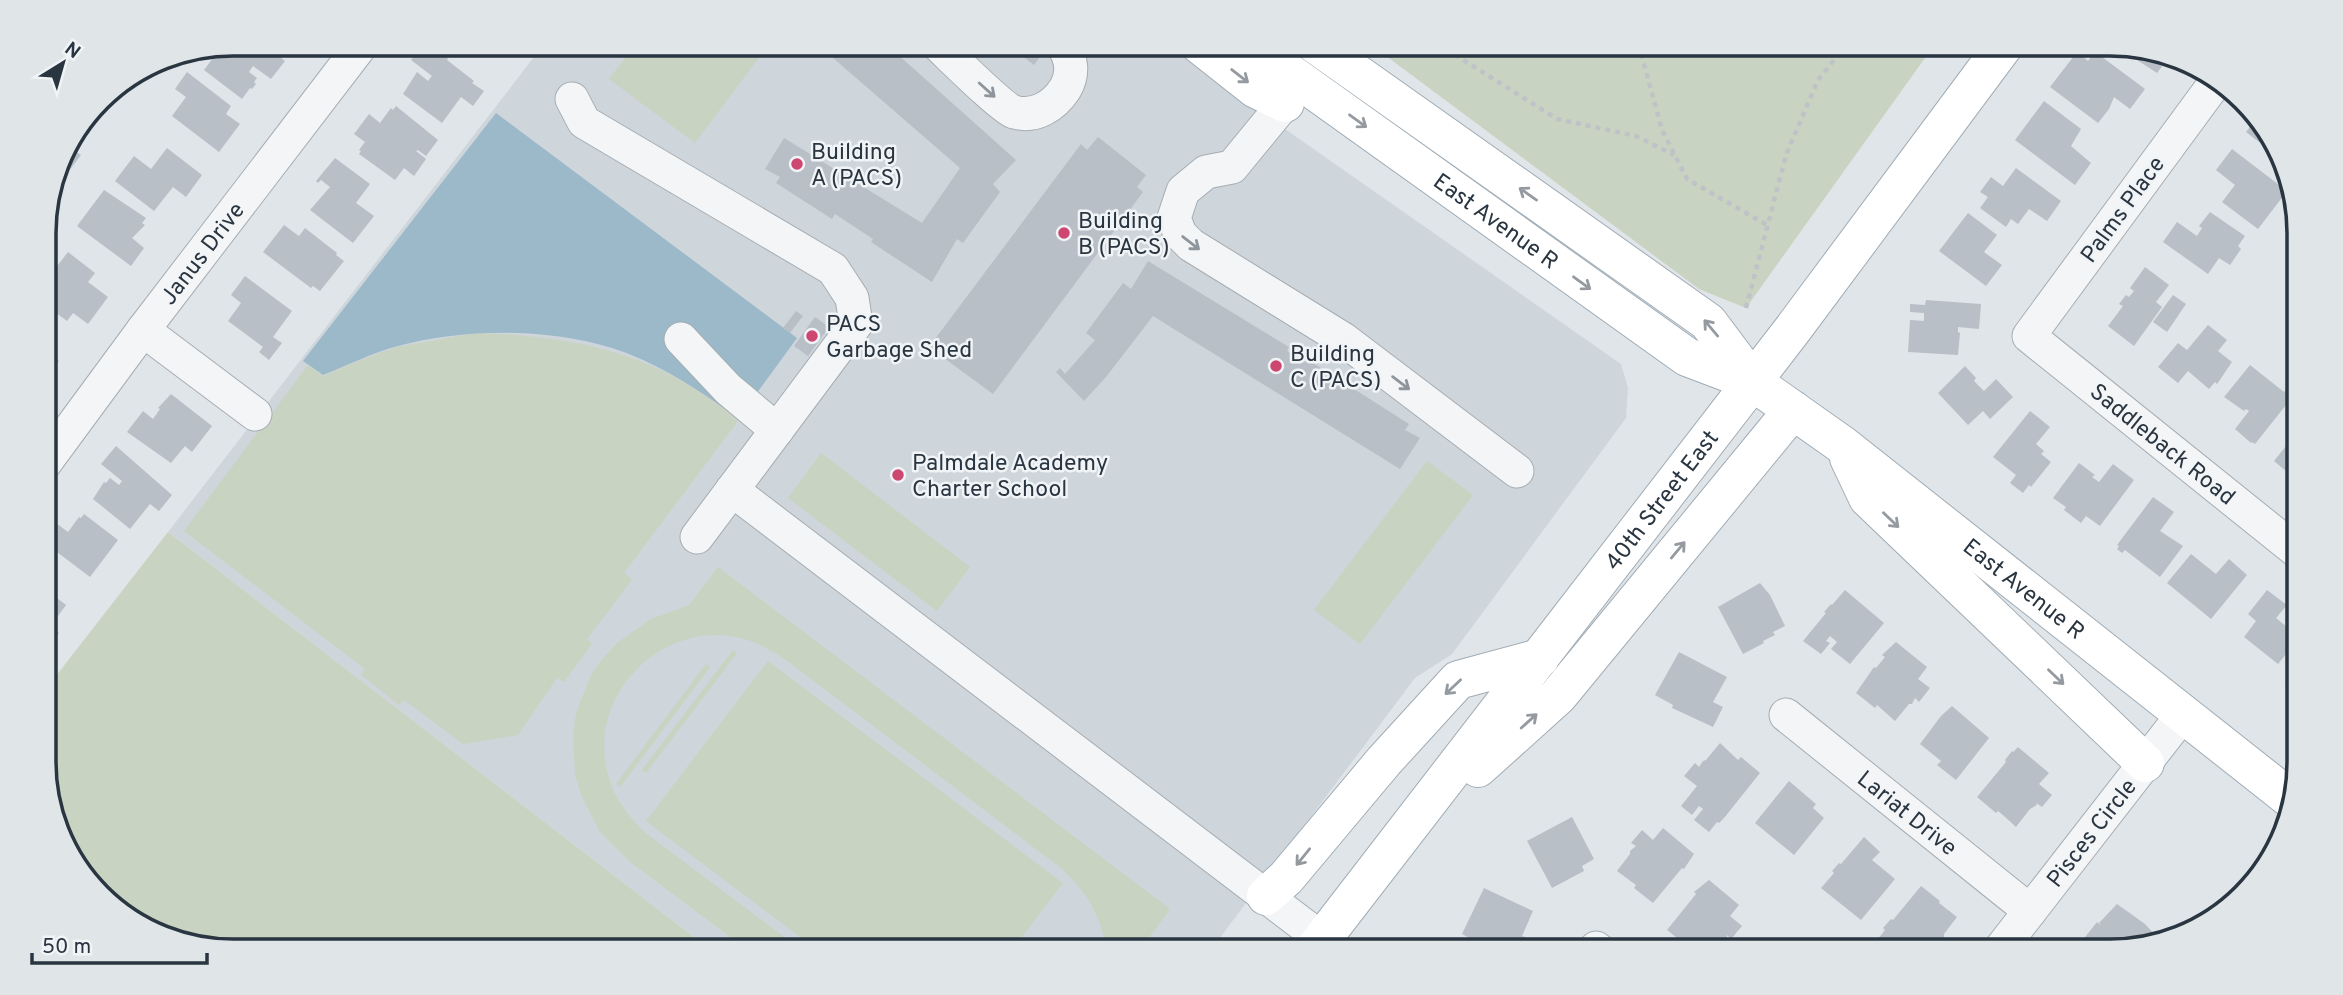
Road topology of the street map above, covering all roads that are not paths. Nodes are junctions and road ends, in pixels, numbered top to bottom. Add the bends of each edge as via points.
1 (353, 56) edge
2 (950, 56) edge
3 (1069, 56) edge
4 (1214, 56) edge
5 (1260, 56) edge
6 (1332, 56) edge
7 (1997, 56) edge
8 (2211, 88) edge
9 (1294, 92) junction
10 (572, 99) dead end
11 (143, 330) junction
12 (2029, 336) joint
13 (681, 339) dead end
14 (1753, 382) junction
15 (1793, 410) junction
16 (255, 414) dead end
17 (777, 430) junction
18 (1841, 444) junction
19 (56, 448) edge
20 (1517, 471) dead end
21 (732, 490) junction
22 (697, 537) dead end
23 (2287, 543) edge
24 (1540, 658) junction
25 (2184, 713) junction
26 (1786, 715) dead end
27 (2145, 763) junction
28 (2284, 794) edge
29 (1406, 832) junction
30 (1266, 896) junction
31 (2030, 911) junction
32 (1311, 939) edge
33 (1322, 939) edge
34 (2008, 939) edge

1 - 11 street, Janus Drive
2 -> 3 street via 1013,112 1033,113 1053,103 1069,82
4 -> 9 main road via 1256,89
5 - 9 main road, East Avenue R
14 -> 6 main road, East Avenue R via 1708,323
7 - 14 main road, 40th Street East
8 - 12 street, Palms Place
9 -> 14 main road, East Avenue R via 1687,357
9 -> 20 street via 1233,167 1206,172 1183,191 1174,218 1180,234 1343,339
10 - 17 street via 584,122 833,269 852,298 856,324
11 - 16 street
11 - 19 street, Janus Drive
12 - 23 street, Saddleback Road
13 - 17 street via 728,389
14 - 15 main road, East Avenue R
14 - 24 main road, 40th Street East
15 - 18 main road, East Avenue R
29 -> 15 main road via 1558,696
17 - 21 street
18 - 25 main road, East Avenue R
18 -> 27 main road via 1868,498
21 - 22 street
21 - 30 street
24 - 29 main road, 40th Street East
24 -> 30 main road via 1458,680
25 - 27 street, Pisces Circle
25 - 28 main road, East Avenue R
26 - 31 street, Lariat Drive
27 - 31 street, Pisces Circle
29 - 33 main road, 40th Street East
30 - 32 street
31 - 34 street, Pisces Circle

